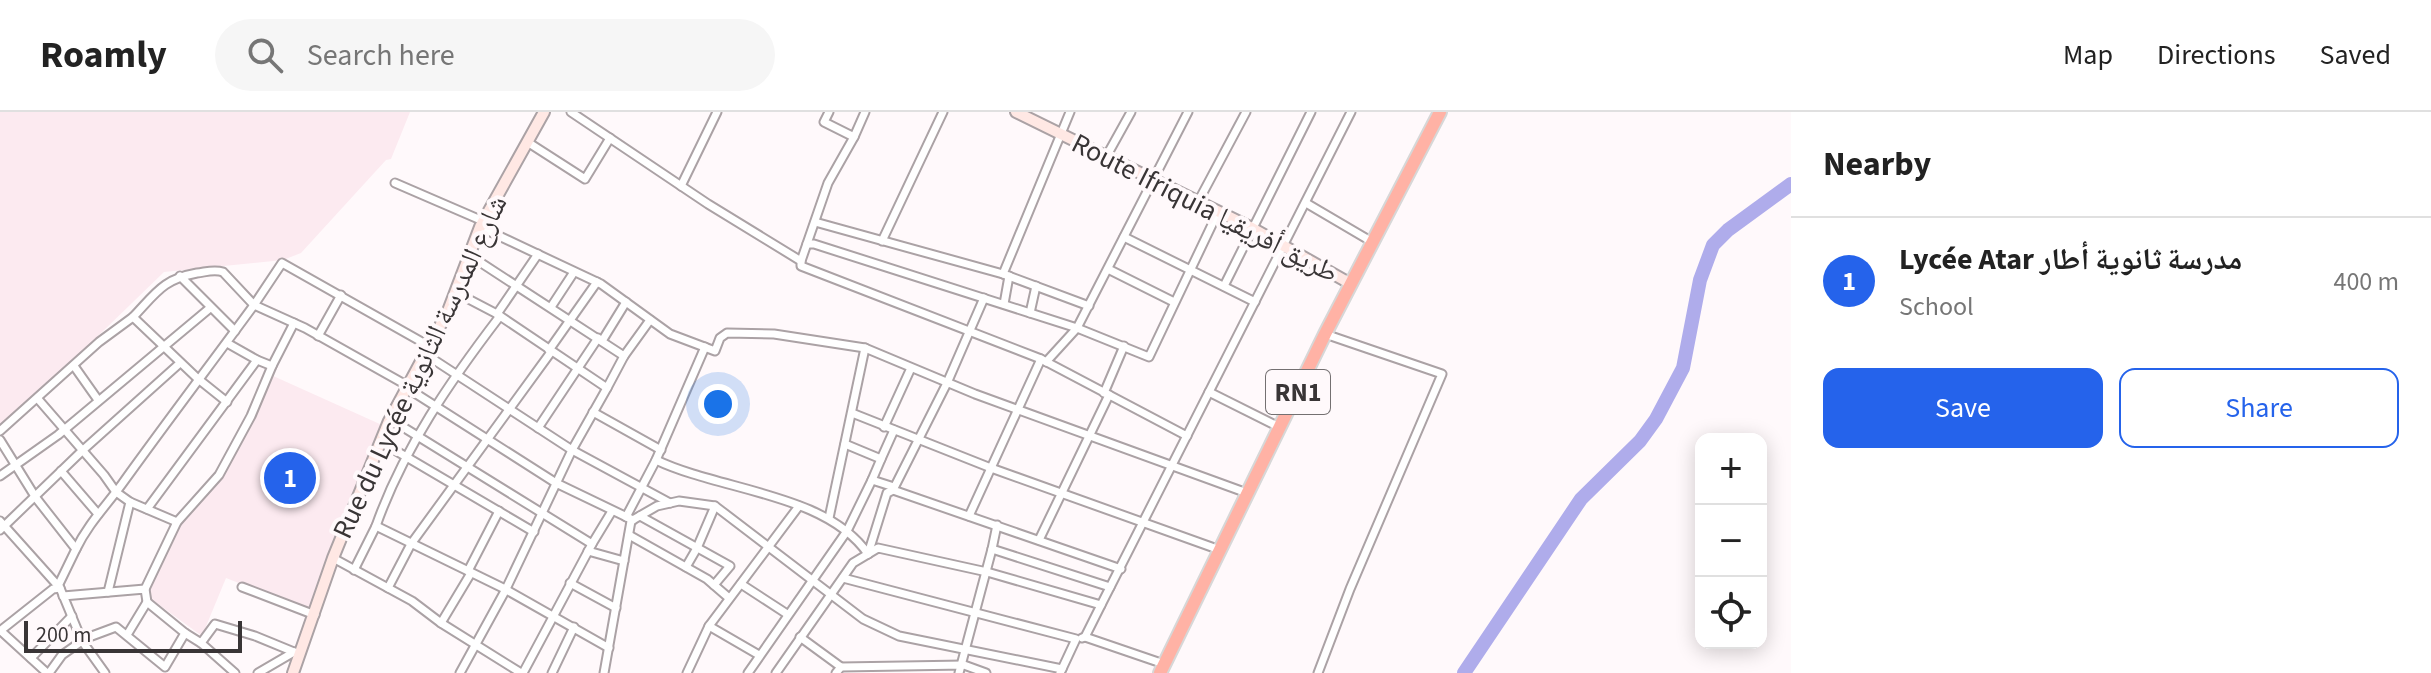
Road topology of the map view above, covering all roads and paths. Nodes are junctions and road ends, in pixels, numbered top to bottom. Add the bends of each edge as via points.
1 (544, 112) edge
2 (571, 112) edge
3 (717, 112) edge
4 (829, 112) edge
5 (865, 112) edge
6 (943, 112) edge
7 (1016, 112) edge
8 (1070, 112) edge
9 (1131, 112) edge
10 (1177, 112) edge
11 (1246, 112) edge
12 (1311, 112) edge
13 (1351, 112) edge
14 (1440, 112) edge
15 (1187, 114) edge
16 (1059, 133) junction
17 (854, 137) junction
18 (610, 138) junction
19 (529, 143) junction
20 (1106, 157) junction
21 (1153, 180) junction
22 (395, 183) dead end
23 (681, 186) junction
24 (1198, 202) junction
25 (1306, 203) junction
26 (1218, 212) junction
27 (815, 222) junction
28 (482, 224) junction
29 (1252, 228) junction
30 (1124, 237) junction
31 (882, 241) junction
32 (1374, 243) junction
33 (807, 244) junction
34 (1284, 246) junction
35 (538, 254) junction
36 (469, 255) junction
37 (801, 261) junction
38 (1108, 269) junction
39 (1189, 269) junction
40 (574, 272) junction
41 (1006, 275) junction
42 (180, 276) junction
43 (597, 282) junction
44 (1351, 284) junction
45 (517, 285) junction
46 (1036, 286) junction
47 (1224, 286) junction
48 (455, 292) junction
49 (341, 295) junction
50 (984, 298) junction
51 (626, 302) junction
52 (1174, 302) junction
53 (1255, 302) junction
54 (1004, 304) junction
55 (254, 305) junction
56 (1089, 306) junction
57 (551, 307) junction
58 (210, 308) junction
59 (1030, 313) junction
60 (499, 315) junction
61 (133, 317) junction
62 (571, 319) junction
63 (650, 320) junction
64 (294, 323) junction
65 (1077, 328) junction
66 (235, 331) junction
67 (970, 331) junction
68 (1325, 334) junction
69 (318, 336) junction
70 (600, 339) junction
71 (227, 343) junction
72 (164, 346) junction
73 (1124, 346) junction
74 (705, 347) junction
75 (865, 348) junction
76 (427, 350) junction
77 (550, 351) junction
78 (624, 356) junction
79 (257, 360) junction
80 (1044, 360) junction
81 (180, 363) junction
82 (74, 366) junction
83 (272, 366) junction
84 (911, 368) junction
85 (577, 369) junction
86 (456, 374) junction
87 (197, 378) junction
88 (947, 383) junction
89 (407, 387) junction
90 (607, 388) junction
91 (1209, 392) junction
92 (1107, 394) junction
93 (38, 399) junction
94 (98, 400) junction
95 (227, 402) junction
96 (438, 406) junction
97 (508, 408) junction
98 (1018, 410) junction
99 (593, 412) junction
100 (852, 413) junction
101 (390, 419) junction
102 (884, 427) junction
103 (538, 428) junction
104 (1281, 428) junction
105 (65, 429) junction
106 (894, 430) junction
107 (0, 431) edge
108 (420, 436) junction
109 (1088, 436) junction
110 (1187, 436) junction
111 (486, 439) junction
112 (0, 440) edge
113 (918, 440) junction
114 (381, 442) junction
115 (845, 444) junction
116 (83, 450) junction
117 (572, 450) junction
118 (661, 450) junction
119 (407, 456) junction
120 (881, 459) junction
121 (656, 460) junction
122 (15, 465) junction
123 (467, 466) junction
124 (1171, 467) junction
125 (991, 468) junction
126 (61, 471) junction
127 (0, 476) edge
128 (872, 480) junction
129 (556, 483) junction
130 (455, 485) junction
131 (642, 486) junction
132 (894, 488) junction
133 (116, 492) junction
134 (1060, 494) junction
135 (1249, 494) junction
136 (35, 496) junction
137 (130, 502) junction
138 (670, 503) junction
139 (715, 506) junction
140 (799, 506) junction
141 (147, 509) junction
142 (499, 511) junction
143 (612, 511) junction
144 (542, 513) junction
145 (98, 514) junction
146 (969, 516) junction
147 (633, 518) junction
148 (829, 518) junction
149 (177, 522) junction
150 (1143, 523) junction
151 (997, 525) junction
152 (1, 526) edge
153 (376, 526) junction
154 (847, 531) junction
155 (534, 532) junction
156 (629, 535) junction
157 (1039, 540) junction
158 (411, 544) junction
159 (768, 544) junction
160 (590, 547) junction
161 (697, 548) junction
162 (76, 549) junction
163 (992, 549) junction
164 (1220, 550) junction
165 (868, 554) junction
166 (333, 558) junction
167 (624, 561) junction
168 (686, 567) junction
169 (1121, 569) junction
170 (354, 570) junction
171 (469, 572) junction
172 (987, 572) junction
173 (843, 578) junction
174 (811, 579) junction
175 (570, 583) junction
176 (741, 584) junction
177 (714, 585) junction
178 (242, 587) dead end
179 (1110, 587) junction
180 (388, 588) junction
181 (145, 589) junction
182 (60, 590) junction
183 (505, 591) junction
184 (108, 592) junction
185 (831, 594) junction
186 (729, 598) junction
187 (147, 602) junction
188 (1101, 605) junction
189 (616, 608) junction
190 (787, 614) junction
191 (976, 614) junction
192 (315, 615) junction
193 (553, 615) junction
194 (72, 616) junction
195 (441, 623) junction
196 (709, 626) junction
197 (574, 627) junction
198 (1, 630) edge
199 (185, 633) junction
200 (127, 635) junction
201 (800, 637) junction
202 (1085, 637) junction
203 (1076, 639) junction
204 (82, 641) junction
205 (201, 643) junction
206 (476, 644) junction
207 (609, 648) junction
208 (966, 649) junction
209 (297, 653) junction
210 (759, 655) junction
211 (31, 658) junction
212 (1162, 668) edge
213 (960, 669) edge
214 (168, 670) edge
215 (691, 671) edge
216 (839, 671) edge
217 (1061, 671) edge
218 (48, 673) edge
219 (105, 673) edge
220 (235, 673) edge
221 (258, 673) edge
222 (293, 673) edge
223 (460, 673) edge
224 (522, 673) edge
225 (552, 673) edge
226 (604, 673) edge
227 (748, 673) edge
228 (776, 673) edge
229 (986, 673) edge
230 (1318, 673) edge

1 - 19 street, Rue du Lycée شارع المدرسة الثانوية
2 - 18 street
3 - 23 street
4 - 17 street via 824,122
5 - 17 street
6 - 31 street
7 - 16 street, Route Ifriquia طريق أفريقيا
8 - 16 street
9 - 20 street
10 - 15 street
11 - 24 street
12 - 29 street
13 - 25 street
14 - 32 highway, RN1
15 - 21 street
16 - 20 street, Route Ifriquia طريق أفريقيا
16 - 41 street
17 - 27 street via 828,183
18 - 19 street via 585,179
18 - 23 street
19 - 28 street, Rue du Lycée شارع المدرسة الثانوية
20 - 21 street, Route Ifriquia طريق أفريقيا
21 - 24 street, Route Ifriquia طريق أفريقيا
21 - 30 street
22 - 28 street
23 - 37 street
24 - 26 street, Route Ifriquia طريق أفريقيا
25 - 32 street
25 - 34 street
26 - 29 street, Route Ifriquia طريق أفريقيا
26 - 39 street
27 - 31 street
27 - 33 street
28 - 35 street
28 - 36 street, Rue du Lycée شارع المدرسة الثانوية
29 - 34 street, Route Ifriquia طريق أفريقيا
29 - 47 street
30 - 38 street
30 - 39 street
31 - 41 street
32 - 44 highway, RN1
33 - 37 street
33 - 50 street
34 - 44 street, Route Ifriquia طريق أفريقيا
34 - 53 street
35 - 40 street
35 - 45 street
36 - 45 street
36 - 48 street, Rue du Lycée شارع المدرسة الثانوية
37 - 67 street via 801,266
38 - 52 street
38 - 56 street
39 - 47 street
39 - 52 street
40 - 43 street
40 - 57 street
41 - 46 street
41 - 54 street
42 - 55 street via 223,272
42 - 58 street
42 - 61 street
43 - 51 street
43 - 62 street
44 - 68 highway, RN1
45 - 57 street
45 - 60 street
46 - 56 street
46 - 59 street
47 - 53 street
48 - 60 street
48 - 76 street, Rue du Lycée شارع المدرسة الثانوية
49 - 55 street via 282,263
49 - 69 street
49 - 76 street
50 - 54 street
50 - 67 street
51 - 63 street
51 - 70 street
52 - 73 street via 1149,357
53 - 91 street
54 - 59 street
55 - 64 street
55 - 66 street
56 - 65 street
57 - 62 street
58 - 66 street
58 - 72 street
59 - 65 street
60 - 77 street
60 - 86 street
61 - 72 street
61 - 82 street
62 - 70 street
62 - 77 street
63 - 74 street
63 - 78 street
64 - 69 street
64 - 83 street
65 - 73 street
65 - 80 street
66 - 71 street
67 - 80 street
67 - 88 street
68 - 104 highway, RN1
68 - 230 street via 1442,374
69 - 89 street
70 - 78 street
70 - 85 street
71 - 79 street
71 - 87 street
72 - 81 street
72 - 94 street
73 - 92 street
74 - 75 street via 715,351 727,333 774,334
74 - 118 street
75 - 84 street
75 - 100 street
76 - 86 street
76 - 89 street, Rue du Lycée شارع المدرسة الثانوية
77 - 85 street
77 - 97 street
78 - 90 street
79 - 83 street
79 - 95 street
80 - 92 street
80 - 98 street
81 - 87 street
81 - 116 street
82 - 93 street
82 - 94 street
83 - 149 street via 219,475
84 - 88 street
84 - 102 street
85 - 90 street
85 - 103 street
86 - 96 street
86 - 97 street
87 - 95 street
87 - 133 street
88 - 98 street
88 - 113 street
89 - 96 street
89 - 101 street, Rue du Lycée شارع المدرسة الثانوية
90 - 99 street
91 - 104 street
91 - 110 street
92 - 109 street
92 - 110 street
93 - 105 street
93 - 107 street
94 - 105 street
95 - 141 street
96 - 108 street
96 - 111 street
97 - 103 street
97 - 111 street
98 - 109 street
98 - 125 street
99 - 117 street
99 - 118 street
100 - 102 street
100 - 115 street
101 - 108 street
101 - 114 street, Rue du Lycée شارع المدرسة الثانوية
102 - 106 street
103 - 117 street
104 - 135 highway, RN1
105 - 116 street
105 - 122 street
106 - 113 street
106 - 120 street
108 - 119 street
108 - 123 street
109 - 124 street
109 - 134 street
110 - 124 street
111 - 123 street
111 - 129 street
112 - 122 street
113 - 125 street
113 - 132 street
114 - 119 street
114 - 166 street, Rue du Lycée شارع المدرسة الثانوية
115 - 120 street
115 - 148 street
116 - 126 street
116 - 133 street
117 - 129 street
117 - 131 street
118 - 121 street
119 - 130 street
119 - 153 street
120 - 128 street
121 - 131 street
121 - 140 street
122 - 127 street
122 - 136 street
123 - 130 street
123 - 144 street
124 - 135 street
124 - 150 street
125 - 134 street
125 - 146 street
126 - 136 street
126 - 145 street
128 - 132 street
128 - 154 street
129 - 143 street
129 - 144 street
130 - 142 street
130 - 158 street
131 - 138 street
131 - 147 street
132 - 146 street
132 - 165 street via 887,493
133 - 137 street
133 - 145 street
134 - 150 street
134 - 157 street
135 - 164 highway, RN1
136 - 152 street
136 - 162 street
137 - 141 street
137 - 184 street
138 - 139 street
138 - 147 street
139 - 159 street
139 - 161 street
140 - 148 street
140 - 159 street
141 - 149 street
142 - 155 street
142 - 171 street
143 - 147 street
143 - 160 street
144 - 155 street
144 - 160 street
145 - 162 street
146 - 151 street
147 - 156 street
147 - 161 street
148 - 154 street
149 - 181 street
150 - 164 street
150 - 169 street
151 - 157 street
151 - 163 street
152 - 182 street
153 - 158 street
153 - 170 street
154 - 165 street
154 - 174 street
155 - 183 street
156 - 167 street
156 - 168 street
157 - 169 street
158 - 171 street
158 - 180 street
159 - 174 street
159 - 176 street
160 - 167 street
160 - 175 street
161 - 168 street
161 - 177 street via 730,566
162 - 182 street
163 - 172 street
163 - 179 street
164 - 212 highway, RN1
165 - 172 street via 878,548
165 - 173 street
166 - 170 street
166 - 192 street, Rue du Lycée شارع المدرسة الثانوية
167 - 189 street
168 - 177 street
169 - 179 street
170 - 180 street
171 - 183 street
171 - 195 street
172 - 188 street
172 - 191 street
173 - 185 street
173 - 191 street
174 - 185 street
174 - 190 street
175 - 189 street
175 - 193 street
176 - 186 street
176 - 190 street
177 - 186 street
178 - 192 street
179 - 188 street
180 - 195 street
181 - 184 street
181 - 187 street
182 - 184 street
182 - 194 street
182 - 198 street via 53,589
183 - 193 street
183 - 206 street
185 - 201 street
185 - 208 street via 863,619 899,636
186 - 196 street
187 - 199 street
187 - 200 street
188 - 202 street
189 - 207 street
190 - 210 street
191 - 203 street
191 - 208 street
192 - 209 street, Rue du Lycée شارع المدرسة الثانوية
193 - 197 street
193 - 224 street
194 - 204 street
194 - 211 street
195 - 206 street
196 - 210 street
196 - 215 street
197 - 207 street
197 - 225 street
198 - 211 street
199 - 205 street
199 - 214 street
200 - 204 street via 116,627
200 - 214 street
201 - 216 street
201 - 228 street
202 - 203 street
202 - 212 street
203 - 217 street
204 - 218 street
204 - 219 street
205 - 209 street via 215,624
205 - 220 street
206 - 223 street
206 - 224 street
207 - 226 street
208 - 213 street
208 - 217 street
209 - 221 street
209 - 222 street, Rue du Lycée شارع المدرسة الثانوية
210 - 227 street
211 - 218 street
213 - 216 street
213 - 229 street

